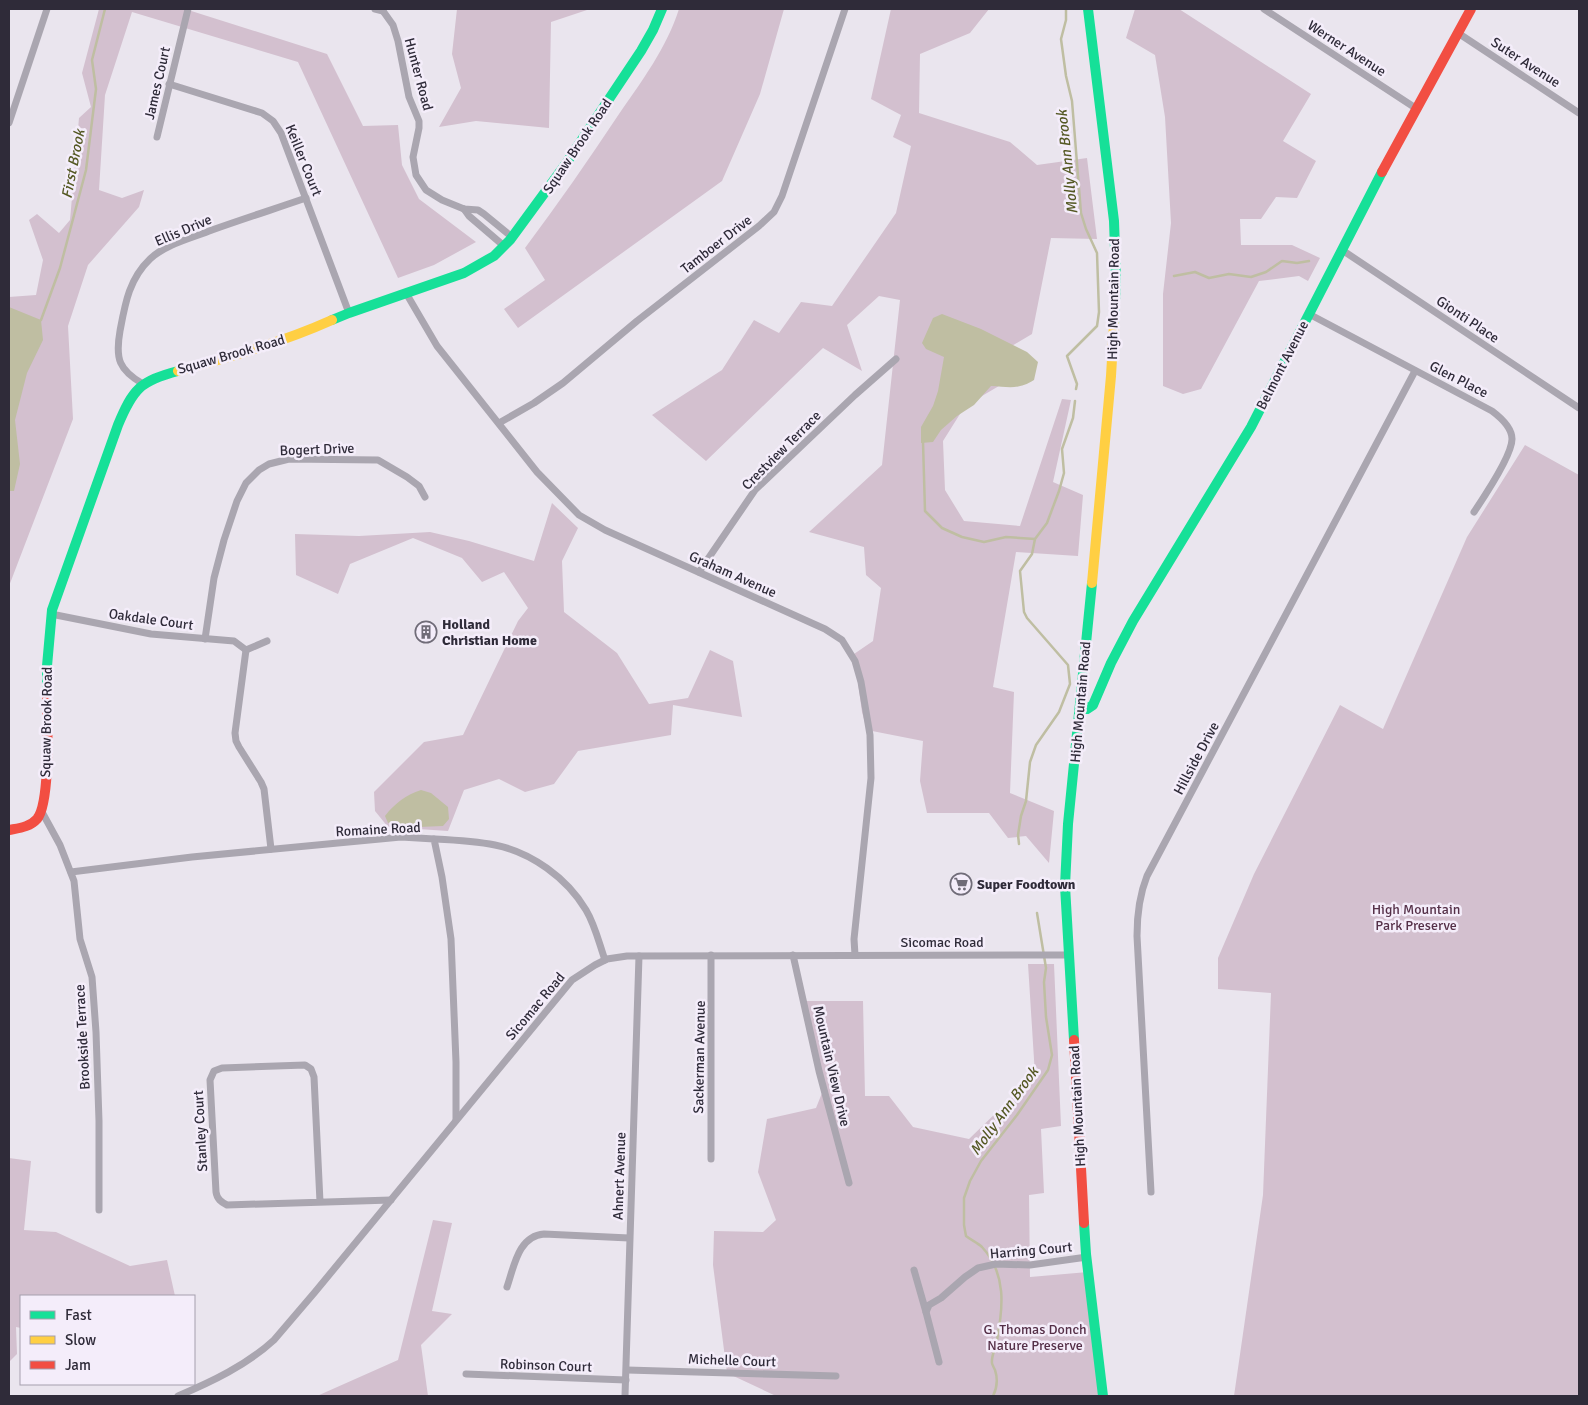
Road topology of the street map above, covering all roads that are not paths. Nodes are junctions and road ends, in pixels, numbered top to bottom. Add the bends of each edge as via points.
1 (47, 9) edge
2 (188, 9) edge
3 (375, 9) edge
4 (662, 9) edge
5 (845, 9) edge
6 (1088, 9) edge
7 (1264, 9) edge
8 (1472, 9) edge
9 (384, 10) edge
10 (1458, 33) junction
11 (169, 84) junction
12 (1417, 109) junction
13 (1579, 113) edge
14 (9, 123) edge
15 (158, 137) dead end
16 (306, 198) junction
17 (464, 208) junction
18 (512, 237) junction
19 (504, 246) junction
20 (1342, 250) junction
21 (406, 293) junction
22 (349, 313) junction
23 (1309, 314) junction
24 (896, 359) dead end
25 (1415, 371) junction
26 (143, 384) junction
27 (1579, 408) edge
28 (499, 424) junction
29 (425, 497) dead end
30 (1474, 512) dead end
31 (699, 572) junction
32 (51, 614) junction
33 (206, 639) junction
34 (267, 641) dead end
35 (246, 650) junction
36 (1080, 709) junction
37 (42, 812) junction
38 (9, 830) edge
39 (434, 839) junction
40 (271, 849) junction
41 (71, 872) junction
42 (711, 955) junction
43 (793, 955) junction
44 (855, 955) junction
45 (1070, 955) junction
46 (639, 956) junction
47 (605, 960) junction
48 (456, 1120) junction
49 (711, 1159) dead end
50 (849, 1183) dead end
51 (1150, 1192) dead end
52 (391, 1200) junction
53 (320, 1202) junction
54 (99, 1210) dead end
55 (629, 1238) junction
56 (1086, 1257) junction
57 (914, 1270) dead end
58 (507, 1288) dead end
59 (926, 1312) junction
60 (939, 1362) dead end
61 (627, 1370) junction
62 (466, 1374) dead end
63 (836, 1376) dead end
64 (626, 1380) junction
65 (187, 1394) edge
66 (178, 1396) edge
67 (625, 1396) edge
68 (1103, 1396) edge

1 - 14 street
2 - 11 street, James Court
3 - 9 street
4 - 18 street, Squaw Brook Road via 623,79
5 - 28 street, Tamboer Drive via 774,212 563,383
6 - 36 street, High Mountain Road via 1114,222 1116,279
7 - 12 street, Werner Avenue
8 - 10 street, Belmont Avenue
9 - 17 street, Hunter Road via 393,25 409,96 419,121 413,157 416,175 426,190
10 - 12 street, Belmont Avenue
10 - 13 street, Suter Avenue
11 - 15 street, James Court
11 - 16 street, Keiller Court via 262,113 274,121
12 - 20 street, Belmont Avenue
16 - 22 street, Keiller Court
16 - 26 street, Ellis Drive via 178,243 148,262 128,291 117,349 124,370
17 - 18 street, Hunter Road via 478,210
17 - 19 street, Hunter Road
18 - 19 street, Squaw Brook Road
19 - 21 street, Squaw Brook Road via 477,267
20 - 23 street, Belmont Avenue
20 - 27 street, Gionti Place
21 - 22 street, Squaw Brook Road
21 - 28 street, Graham Avenue via 437,346
22 - 26 street, Squaw Brook Road via 306,332 233,356 166,373
23 - 25 street, Glen Place
23 - 36 street, Belmont Avenue via 1251,427 1133,621 1094,704
24 - 31 street, Crestview Terrace via 755,490
25 - 30 street, Glen Place via 1492,411 1500,417 1512,437 1502,465
25 - 51 street, Hillside Drive via 1143,886 1138,905 1137,936
26 - 32 street, Squaw Brook Road via 118,425
28 - 31 street, Graham Avenue via 537,472 586,520
29 - 33 street, Bogert Drive via 407,477 378,460 289,460 269,464 246,483 237,501 214,578
31 - 44 street, Graham Avenue via 826,629 842,640 855,661 862,682 870,735 871,778
32 - 33 street, Oakdale Court via 150,634
32 - 37 street, Squaw Brook Road via 47,666 46,791
33 - 35 street, Oakdale Court via 234,641
34 - 35 street
35 - 40 street via 236,741 262,782
36 - 45 street, High Mountain Road via 1066,858
37 - 38 street via 33,824
37 - 41 street, Brookside Terrace
39 - 40 street, Romaine Road via 401,837
39 - 47 street via 496,845 547,868 566,884 585,908
39 - 48 street, Romaine Road via 451,939
40 - 41 street, Romaine Road
41 - 54 street, Brookside Terrace via 80,939 92,977 99,1121
42 - 43 street, Sicomac Road
42 - 46 street, Sicomac Road
42 - 49 street, Sackerman Avenue
43 - 44 street, Sicomac Road
43 - 50 street, Mountain View Drive
44 - 45 street, Sicomac Road
45 - 56 street, High Mountain Road
46 - 47 street, Sicomac Road
46 - 55 street, Ahnert Avenue
47 - 48 street, Sicomac Road via 572,980
48 - 52 street, Sicomac Road
52 - 53 street, Stanley Court
52 - 65 street, Sicomac Road via 266,1347
53 - 53 street, Stanley Court via 311,1068 305,1065 214,1071 210,1080 218,1199 227,1205
55 - 58 street via 535,1236 522,1248
55 - 61 street, Ahnert Avenue
56 - 59 street, Harring Court via 978,1268 929,1305
56 - 68 street, High Mountain Road
57 - 59 street
59 - 60 street
61 - 63 street, Michelle Court
61 - 64 street, Ahnert Avenue
62 - 64 street, Robinson Court
64 - 67 street, Ahnert Avenue
65 - 66 street, Sicomac Road

